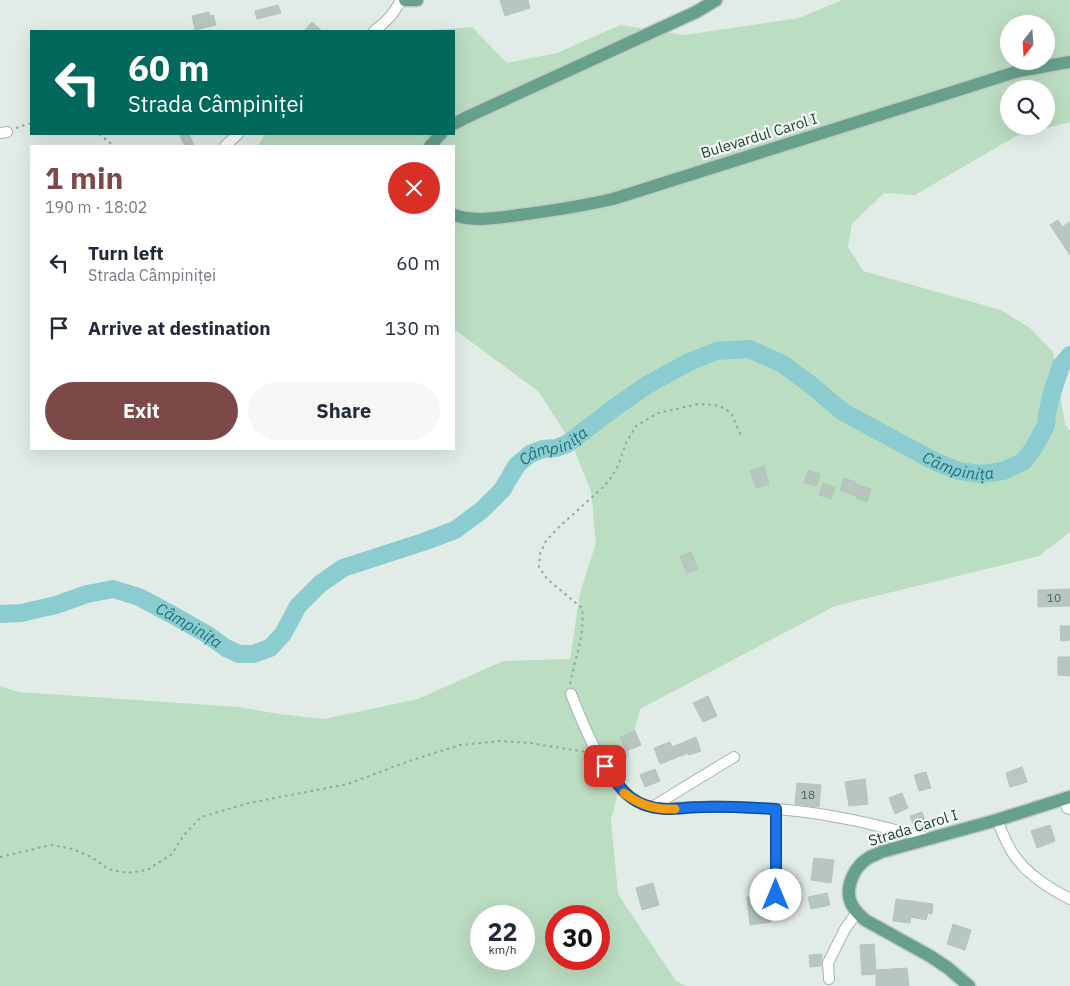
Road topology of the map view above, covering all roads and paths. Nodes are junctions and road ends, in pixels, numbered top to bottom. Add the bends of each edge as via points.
1 (401, 0) edge
2 (405, 0) edge
3 (418, 0) edge
4 (716, 0) edge
5 (375, 30) edge
6 (1070, 62) edge
7 (30, 123) edge
8 (455, 123) edge
9 (4, 132) edge
10 (100, 135) edge
11 (237, 135) edge
12 (440, 135) edge
13 (113, 145) edge
14 (226, 145) edge
15 (431, 145) edge
16 (455, 215) edge
17 (742, 438) dead end
18 (571, 694) joint
19 (598, 755) junction
20 (734, 757) dead end
21 (1068, 802) edge
22 (652, 807) junction
23 (776, 809) junction
24 (997, 820) junction
25 (932, 839) junction
26 (0, 857) edge
27 (776, 895) dead end
28 (1070, 899) edge
29 (857, 912) junction
30 (829, 979) dead end
31 (969, 986) edge

1 - 5 street via 389,19
2 - 3 main road
4 - 8 main road
6 - 16 main road, Bulevardul Carol I via 1019,71 613,199 508,217 486,219
7 - 9 path
10 - 13 path
11 - 14 street
12 - 15 main road
17 - 18 path via 730,413 714,405 699,404 658,413 636,426 611,478 546,542 540,554 539,567 582,608 584,622 570,685
18 - 19 street
19 - 22 street via 624,793
19 - 26 path via 520,742 460,745 348,784 249,803 201,817 172,854 147,870 127,873 108,869 73,849 51,845
20 - 22 street
21 - 24 main road, Strada Carol I
22 - 23 street
23 - 25 street via 842,818
23 - 27 street
24 - 25 main road, Strada Carol I
24 - 28 street via 1014,856 1023,866 1051,889
25 - 29 main road, Strada Carol I via 882,852 860,865 849,888 849,898
29 - 30 street via 830,957
29 - 31 main road via 865,920 942,964

